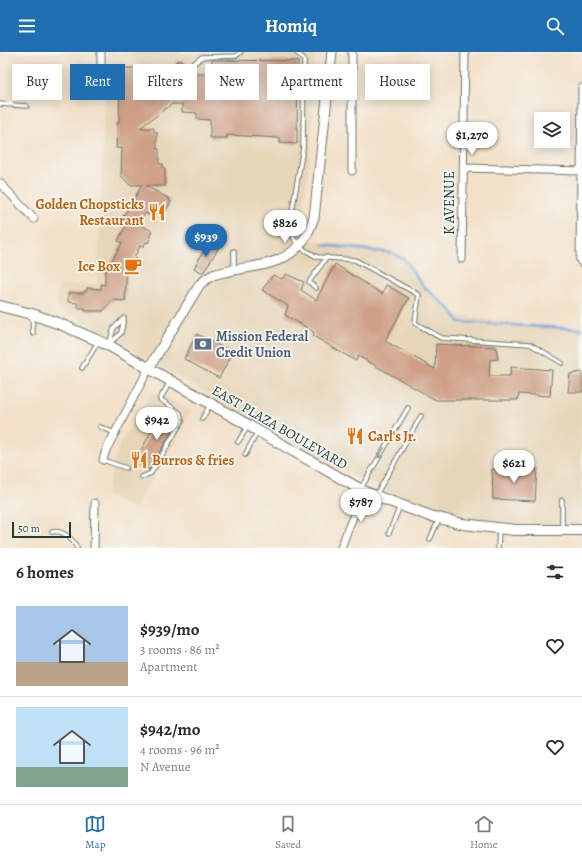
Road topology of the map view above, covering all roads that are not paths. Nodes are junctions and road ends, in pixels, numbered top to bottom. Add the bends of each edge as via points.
1 (101, 52) edge
2 (241, 52) edge
3 (296, 52) edge
4 (332, 52) edge
5 (352, 52) edge
6 (465, 52) edge
7 (101, 64) edge
8 (193, 64) dead end
9 (582, 88) edge
10 (0, 104) edge
11 (27, 106) dead end
12 (462, 168) junction
13 (581, 170) edge
14 (352, 171) dead end
15 (0, 184) edge
16 (34, 219) dead end
17 (298, 246) junction
18 (234, 251) dead end
19 (326, 257) junction
20 (462, 259) dead end
21 (582, 263) edge
22 (234, 271) junction
23 (316, 288) dead end
24 (0, 306) edge
25 (32, 314) junction
26 (33, 334) dead end
27 (104, 343) junction
28 (562, 363) dead end
29 (82, 368) dead end
30 (149, 368) junction
31 (171, 381) junction
32 (211, 404) junction
33 (408, 408) dead end
34 (421, 416) dead end
35 (202, 419) dead end
36 (248, 425) junction
37 (100, 427) dead end
38 (258, 431) junction
39 (115, 433) junction
40 (238, 442) dead end
41 (245, 454) dead end
42 (103, 460) joint
43 (126, 468) dead end
44 (142, 477) dead end
45 (362, 491) junction
46 (376, 496) junction
47 (562, 500) dead end
48 (95, 503) dead end
49 (401, 505) junction
50 (439, 518) junction
51 (499, 528) junction
52 (562, 529) junction
53 (582, 530) edge
54 (52, 532) dead end
55 (389, 533) dead end
56 (430, 539) dead end
57 (77, 548) edge
58 (94, 548) edge
59 (341, 548) edge
60 (498, 548) edge

1 - 7 street
2 - 8 lane via 236,56 202,57
3 - 17 lane via 304,59 302,148 289,230
4 - 17 street via 314,218 305,238
5 - 14 street
6 - 12 street, K AVENUE
9 - 13 street
10 - 11 lane
12 - 13 street
12 - 20 street, K AVENUE
13 - 21 street
15 - 16 street
17 - 19 lane via 317,257
17 - 22 street via 282,259 263,266
18 - 22 lane
19 - 23 lane via 309,282
19 - 28 lane via 355,260 419,295 415,323 441,338 530,344
22 - 30 street via 212,276 200,284
24 - 25 main road, EAST PLAZA BOULEVARD
25 - 26 lane
25 - 27 main road, EAST PLAZA BOULEVARD
27 - 27 lane via 121,333 124,318 114,328
27 - 29 lane
27 - 30 main road, EAST PLAZA BOULEVARD
30 - 31 main road, EAST PLAZA BOULEVARD
30 - 39 street
31 - 32 main road, EAST PLAZA BOULEVARD
31 - 44 lane via 160,399 180,412 182,421 151,473
32 - 35 lane
32 - 36 main road, EAST PLAZA BOULEVARD
33 -> 45 lane
34 - 46 lane
36 - 38 main road, EAST PLAZA BOULEVARD
36 - 40 lane
37 - 39 lane
38 - 41 lane
38 - 45 main road, EAST PLAZA BOULEVARD
39 - 42 street
42 - 43 lane
45 - 46 main road, EAST PLAZA BOULEVARD
45 - 59 street
46 - 49 main road, EAST PLAZA BOULEVARD
47 - 52 lane
48 - 58 street
49 - 50 main road, EAST PLAZA BOULEVARD
49 - 55 lane
50 - 51 main road, EAST PLAZA BOULEVARD
50 - 56 lane
51 - 52 main road, EAST PLAZA BOULEVARD
51 - 60 lane
52 - 53 main road, EAST PLAZA BOULEVARD
54 - 57 lane via 67,535

